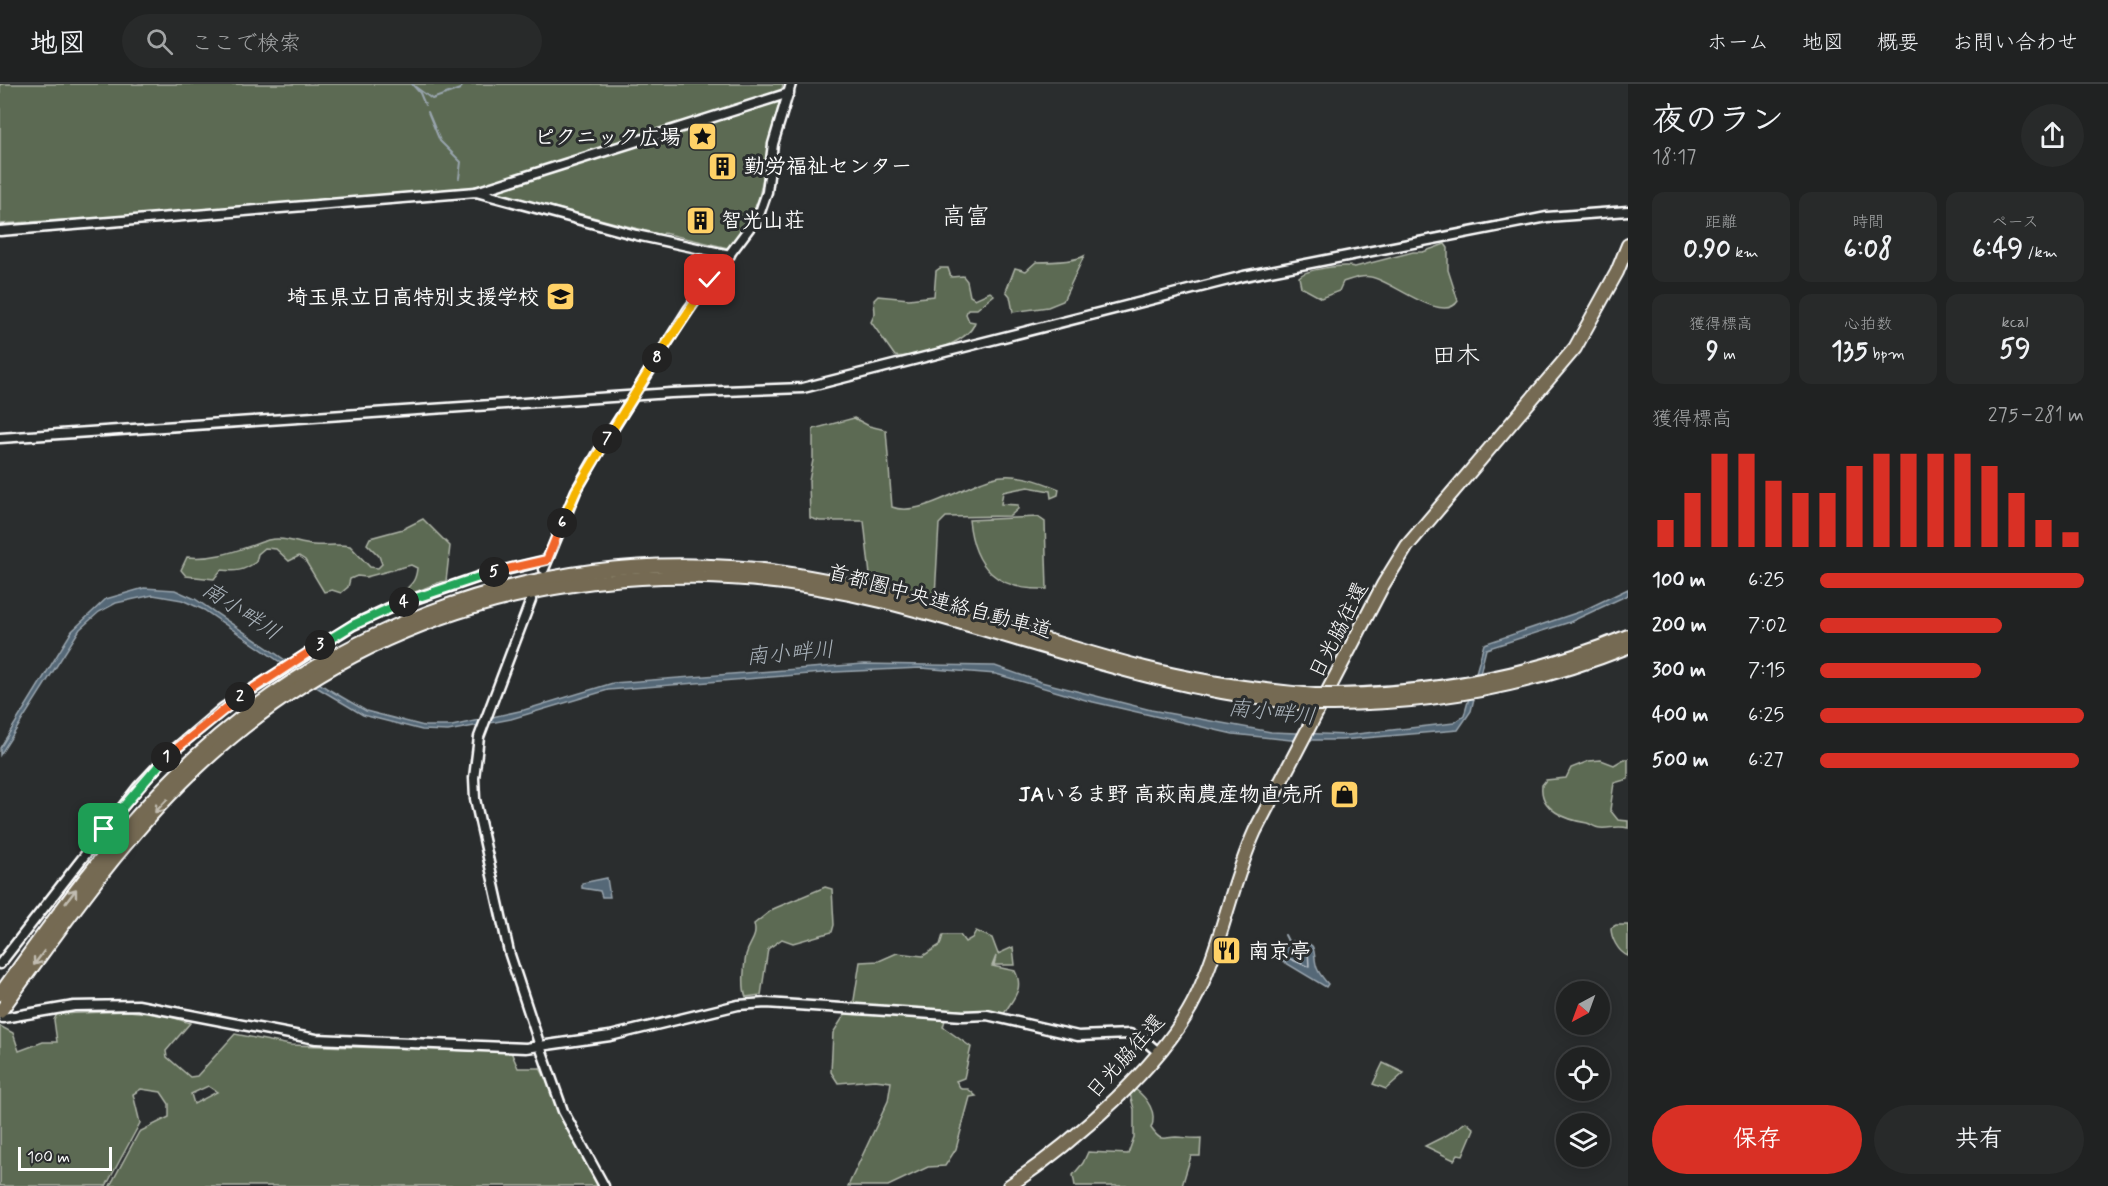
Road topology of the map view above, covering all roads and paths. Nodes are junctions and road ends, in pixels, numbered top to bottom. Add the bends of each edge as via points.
1 (790, 88) edge
2 (476, 192) junction
3 (1628, 211) edge
4 (0, 231) edge
5 (1628, 245) edge
6 (730, 255) junction
7 (634, 396) junction
8 (0, 438) edge
9 (531, 600) dead end
10 (1628, 636) edge
11 (1628, 646) edge
12 (296, 684) junction
13 (1490, 685) junction
14 (0, 964) edge
15 (0, 994) edge
16 (1, 1015) edge
17 (540, 1046) junction
18 (1158, 1052) junction
19 (604, 1186) edge
20 (1008, 1186) edge

1 - 2 street
1 - 6 street via 773,144 762,207
2 - 4 street
2 - 6 street
3 - 7 street via 1548,217 1244,276 803,388
5 - 18 highway, 日光脇往還 via 1575,348 1395,564 1247,848 1197,997 1178,1029
6 - 7 street via 687,310
7 - 8 street
7 - 14 street via 576,491 545,565 484,575 389,608 353,625 223,708 152,771
9 - 17 street via 480,737 475,768 476,799 505,935
10 - 13 highway, 首都圏中央連絡自動車道
11 - 13 highway, 首都圏中央連絡自動車道 via 1572,668
12 - 13 highway, 首都圏中央連絡自動車道, bridge via 418,626 511,596 587,582 686,575 767,580 836,591 1150,678 1249,698 1409,702
15 -> 12 highway, 首都圏中央連絡自動車道 via 70,896 136,817 215,738
12 -> 16 highway, 首都圏中央連絡自動車道 via 224,743 152,815 85,896
16 - 17 street via 74,1006 130,1005 316,1039
17 - 18 street via 610,1036 716,1009 766,1003 987,1015 1078,1036 1130,1034
17 - 19 street via 563,1111
18 - 20 highway, 日光脇往還 via 1088,1126

